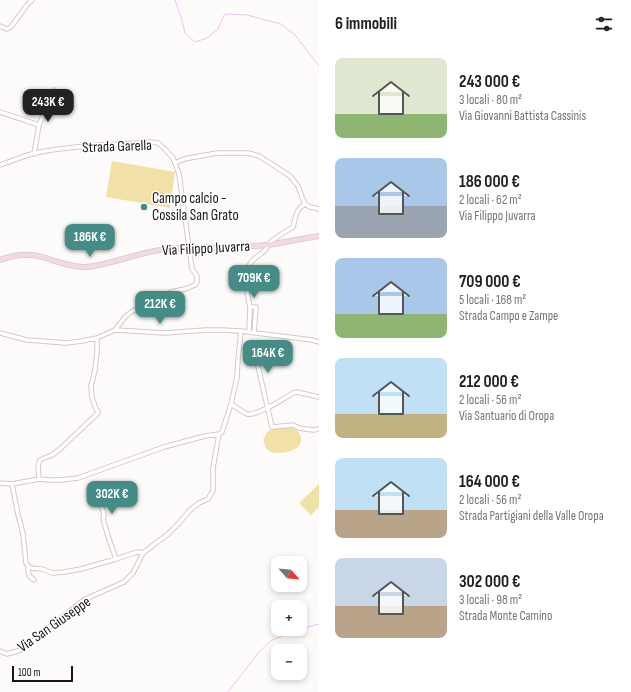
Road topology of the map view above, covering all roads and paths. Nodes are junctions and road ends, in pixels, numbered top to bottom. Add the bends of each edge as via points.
1 (32, 0) edge
2 (0, 26) edge
3 (54, 90) dead end
4 (0, 112) edge
5 (39, 125) junction
6 (34, 154) junction
7 (175, 163) junction
8 (0, 165) edge
9 (304, 204) junction
10 (319, 209) edge
11 (319, 236) edge
12 (268, 245) junction
13 (0, 260) edge
14 (250, 307) junction
15 (115, 330) junction
16 (241, 331) junction
17 (249, 332) junction
18 (0, 333) edge
19 (254, 333) junction
20 (97, 338) junction
21 (319, 342) edge
22 (252, 346) dead end
23 (319, 397) edge
24 (231, 404) junction
25 (268, 408) junction
26 (319, 429) edge
27 (219, 434) junction
28 (39, 479) junction
29 (0, 483) edge
30 (12, 484) junction
31 (103, 488) dead end
32 (143, 553) junction
33 (116, 559) junction
34 (28, 566) junction
35 (34, 580) dead end
36 (0, 651) edge

1 - 2 street via 11,27 7,29
3 - 5 street
4 - 5 street
5 - 6 street
6 - 7 street, Strada Garella via 70,148 150,142 158,143
6 - 8 street, Strada Garella
7 - 9 street via 217,153 248,153 259,156 290,176 298,186
7 - 15 street, Strada Garella via 179,174 192,269 197,276 197,282 131,312
9 - 10 street
9 - 12 street via 299,207 293,227
11 - 12 main road, Via Filippo Juvarra
12 - 13 main road, Via Filippo Juvarra, bridge via 168,248 84,267 26,254
12 - 14 street via 246,270
14 - 17 street
14 - 19 street via 256,307
15 - 16 street via 164,333
15 - 20 street
16 - 17 street
16 - 24 street, Via San Giuseppe via 238,377
17 - 19 street
18 - 20 street via 27,340 66,343
19 - 21 street
20 - 28 street via 91,386 92,398 98,413 60,449 40,460
22 - 25 street
23 - 25 street via 293,392
24 - 25 street via 246,414
24 - 27 street, Via San Giuseppe via 222,432
25 - 26 street via 272,426 293,425 299,428
27 - 28 street via 164,447 78,478
27 - 32 street, Via San Giuseppe via 213,468 213,491 208,498 190,510 168,534
28 - 30 street
29 - 30 street
30 - 34 street
31 - 33 street via 98,491
32 - 33 street via 137,552
32 - 36 street, Via San Giuseppe via 133,573 124,582 81,602 21,650 7,654
33 - 34 street via 81,569 53,573
34 - 35 street via 28,573

